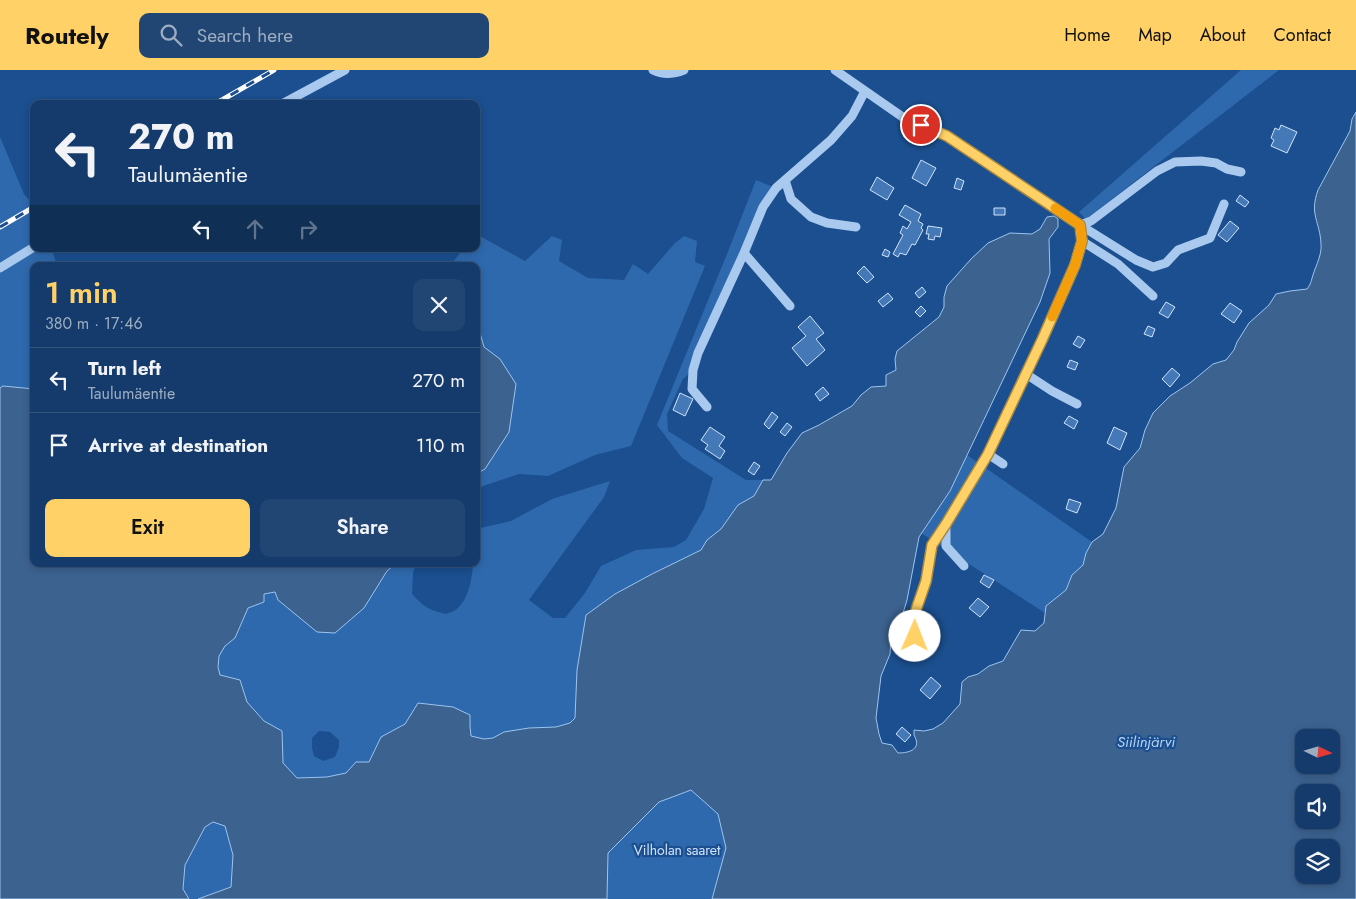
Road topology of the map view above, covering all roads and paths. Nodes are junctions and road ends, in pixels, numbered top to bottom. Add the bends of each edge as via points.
1 (345, 70) edge
2 (653, 70) edge
3 (684, 70) edge
4 (836, 70) edge
5 (865, 91) junction
6 (289, 100) edge
7 (1241, 172) dead end
8 (785, 180) junction
9 (1224, 204) dead end
10 (1080, 225) junction
11 (856, 227) dead end
12 (1082, 241) junction
13 (30, 249) edge
14 (744, 253) junction
15 (0, 268) edge
16 (1153, 296) dead end
17 (790, 306) dead end
18 (1026, 374) junction
19 (1077, 404) dead end
20 (708, 407) dead end
21 (988, 454) junction
22 (1003, 464) dead end
23 (946, 524) junction
24 (964, 566) dead end
25 (922, 648) dead end

1 - 6 street
2 - 3 street via 676,74
4 - 5 street
5 - 8 street via 852,116 831,140
5 - 10 street via 904,118 947,136
7 - 10 street via 1216,163 1175,162
8 - 11 street via 791,199 811,217
8 - 14 street via 763,207
9 - 10 street via 1210,238 1178,250 1166,263 1153,267
10 - 12 street
12 - 16 street via 1118,264
12 - 18 street via 1075,265
13 - 15 street
14 - 17 street
14 - 20 street via 693,370 692,389
18 - 19 street
18 - 21 street
21 - 22 street
21 - 23 street
23 - 24 street via 946,546
23 - 25 street via 932,545 926,581 916,610 915,636

